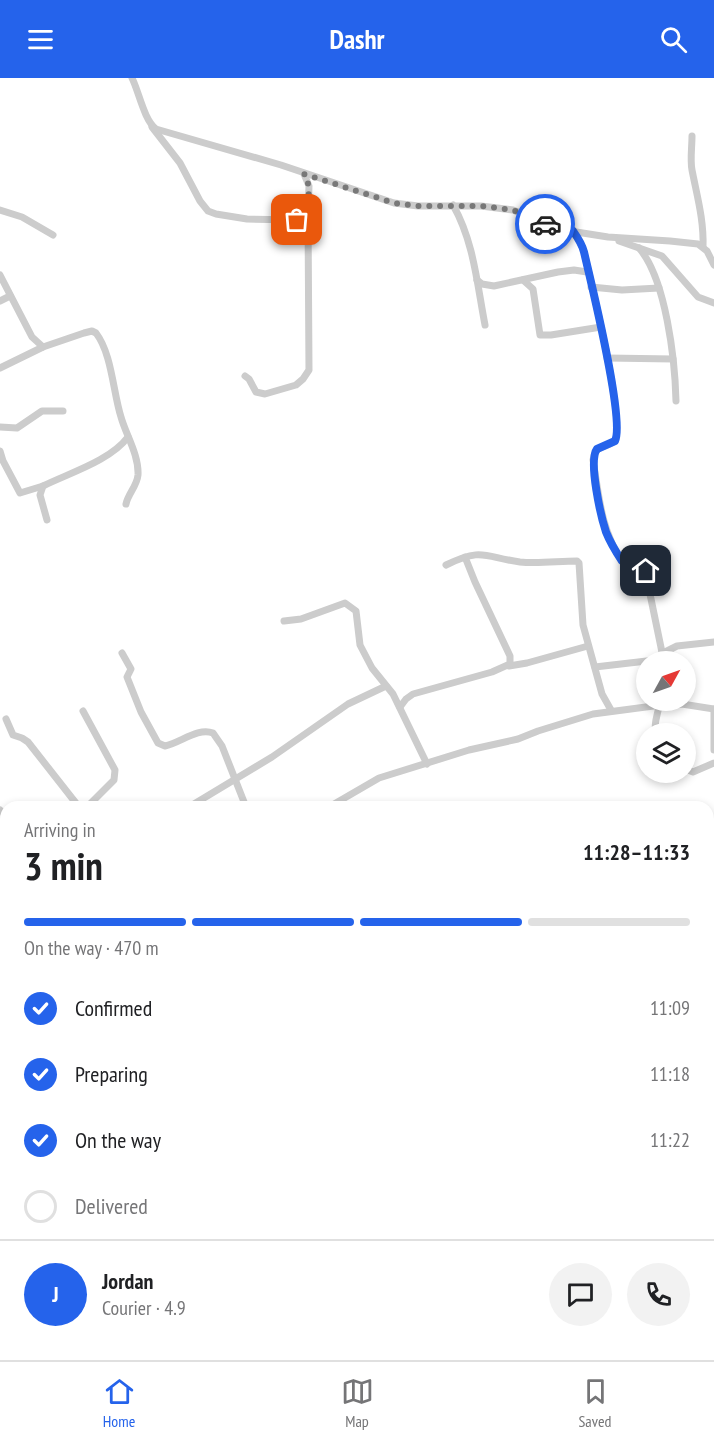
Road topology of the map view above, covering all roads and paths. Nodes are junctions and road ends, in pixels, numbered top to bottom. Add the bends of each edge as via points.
1 (132, 78) edge
2 (151, 125) junction
3 (692, 136) dead end
4 (304, 174) junction
5 (453, 205) junction
6 (0, 210) edge
7 (305, 218) junction
8 (573, 231) junction
9 (53, 235) dead end
10 (608, 237) junction
11 (703, 247) junction
12 (639, 248) junction
13 (714, 265) edge
14 (587, 272) junction
15 (0, 274) edge
16 (477, 280) junction
17 (523, 280) junction
18 (591, 287) junction
19 (659, 288) junction
20 (10, 296) junction
21 (0, 301) edge
22 (714, 303) edge
23 (485, 325) dead end
24 (601, 327) junction
25 (43, 347) junction
26 (607, 357) junction
27 (673, 359) junction
28 (0, 368) edge
29 (245, 376) dead end
30 (676, 401) dead end
31 (63, 411) dead end
32 (0, 427) edge
33 (128, 437) junction
34 (120, 447) junction
35 (0, 451) edge
36 (133, 451) junction
37 (43, 486) junction
38 (126, 504) dead end
39 (46, 520) dead end
40 (465, 556) junction
41 (446, 565) dead end
42 (284, 621) dead end
43 (714, 642) edge
44 (588, 646) junction
45 (662, 651) edge
46 (672, 651) edge
47 (122, 653) dead end
48 (510, 656) junction
49 (636, 662) edge
50 (519, 664) junction
51 (509, 666) junction
52 (595, 667) junction
53 (386, 686) junction
54 (696, 706) edge
55 (400, 707) junction
56 (636, 707) edge
57 (714, 709) edge
58 (611, 710) junction
59 (83, 711) dead end
60 (6, 719) dead end
61 (714, 750) edge
62 (427, 764) junction
63 (714, 764) edge
64 (696, 771) edge
65 (234, 780) junction
66 (74, 801) edge
67 (93, 801) edge
68 (199, 801) edge
69 (243, 801) edge
70 (339, 801) edge

1 - 2 street
2 - 4 street
2 - 7 street via 184,169 208,211 247,219
3 - 11 street via 691,168 700,203
4 - 5 street via 394,203
4 - 7 street via 309,186
5 - 8 street via 513,210
5 - 16 street via 467,234
6 - 9 street via 22,217
7 - 29 street via 308,373 296,385 265,394 256,392
8 - 10 street
8 - 14 street via 584,251
10 - 11 street via 688,242
10 - 12 street
11 - 13 street
12 - 19 street
12 - 22 street via 662,256 698,297
14 - 17 street via 574,270
14 - 18 street
15 - 20 street
16 - 17 street via 494,286
16 - 23 street
17 - 24 street via 533,289 540,334
18 - 19 street
18 - 24 street
19 - 27 street
20 - 21 street
20 - 25 street via 32,337
24 - 26 street
25 - 28 street
25 - 33 street via 84,333 96,333
26 - 27 street
26 - 45 street via 618,434 612,443 595,452 593,460 602,519 622,561 644,565
27 - 30 street
31 - 32 street via 46,410 17,428
33 - 34 street
33 - 36 street
34 - 36 street
34 - 37 street
35 - 37 street via 20,493
36 - 38 street via 137,480
37 - 39 street via 40,495
40 - 41 street
40 - 44 street via 579,563
40 - 48 street
42 - 53 street via 301,619 337,604 352,607 356,611 360,645
43 - 46 street via 677,646
44 - 50 street
44 - 52 street
47 - 65 street via 131,669 127,677 133,692 158,743 165,746 202,731 213,733
48 - 50 street
48 - 51 street
49 - 52 street
50 - 51 street
51 - 55 street via 413,694
52 - 58 street
53 - 55 street
53 - 65 street via 344,707
54 - 57 street
55 - 62 street
56 - 58 street
57 - 61 street
58 - 62 street
59 - 67 street via 115,770 114,780
60 - 66 street via 13,735 28,742
62 - 70 street via 379,778
63 - 64 street
65 - 68 street
65 - 69 street

